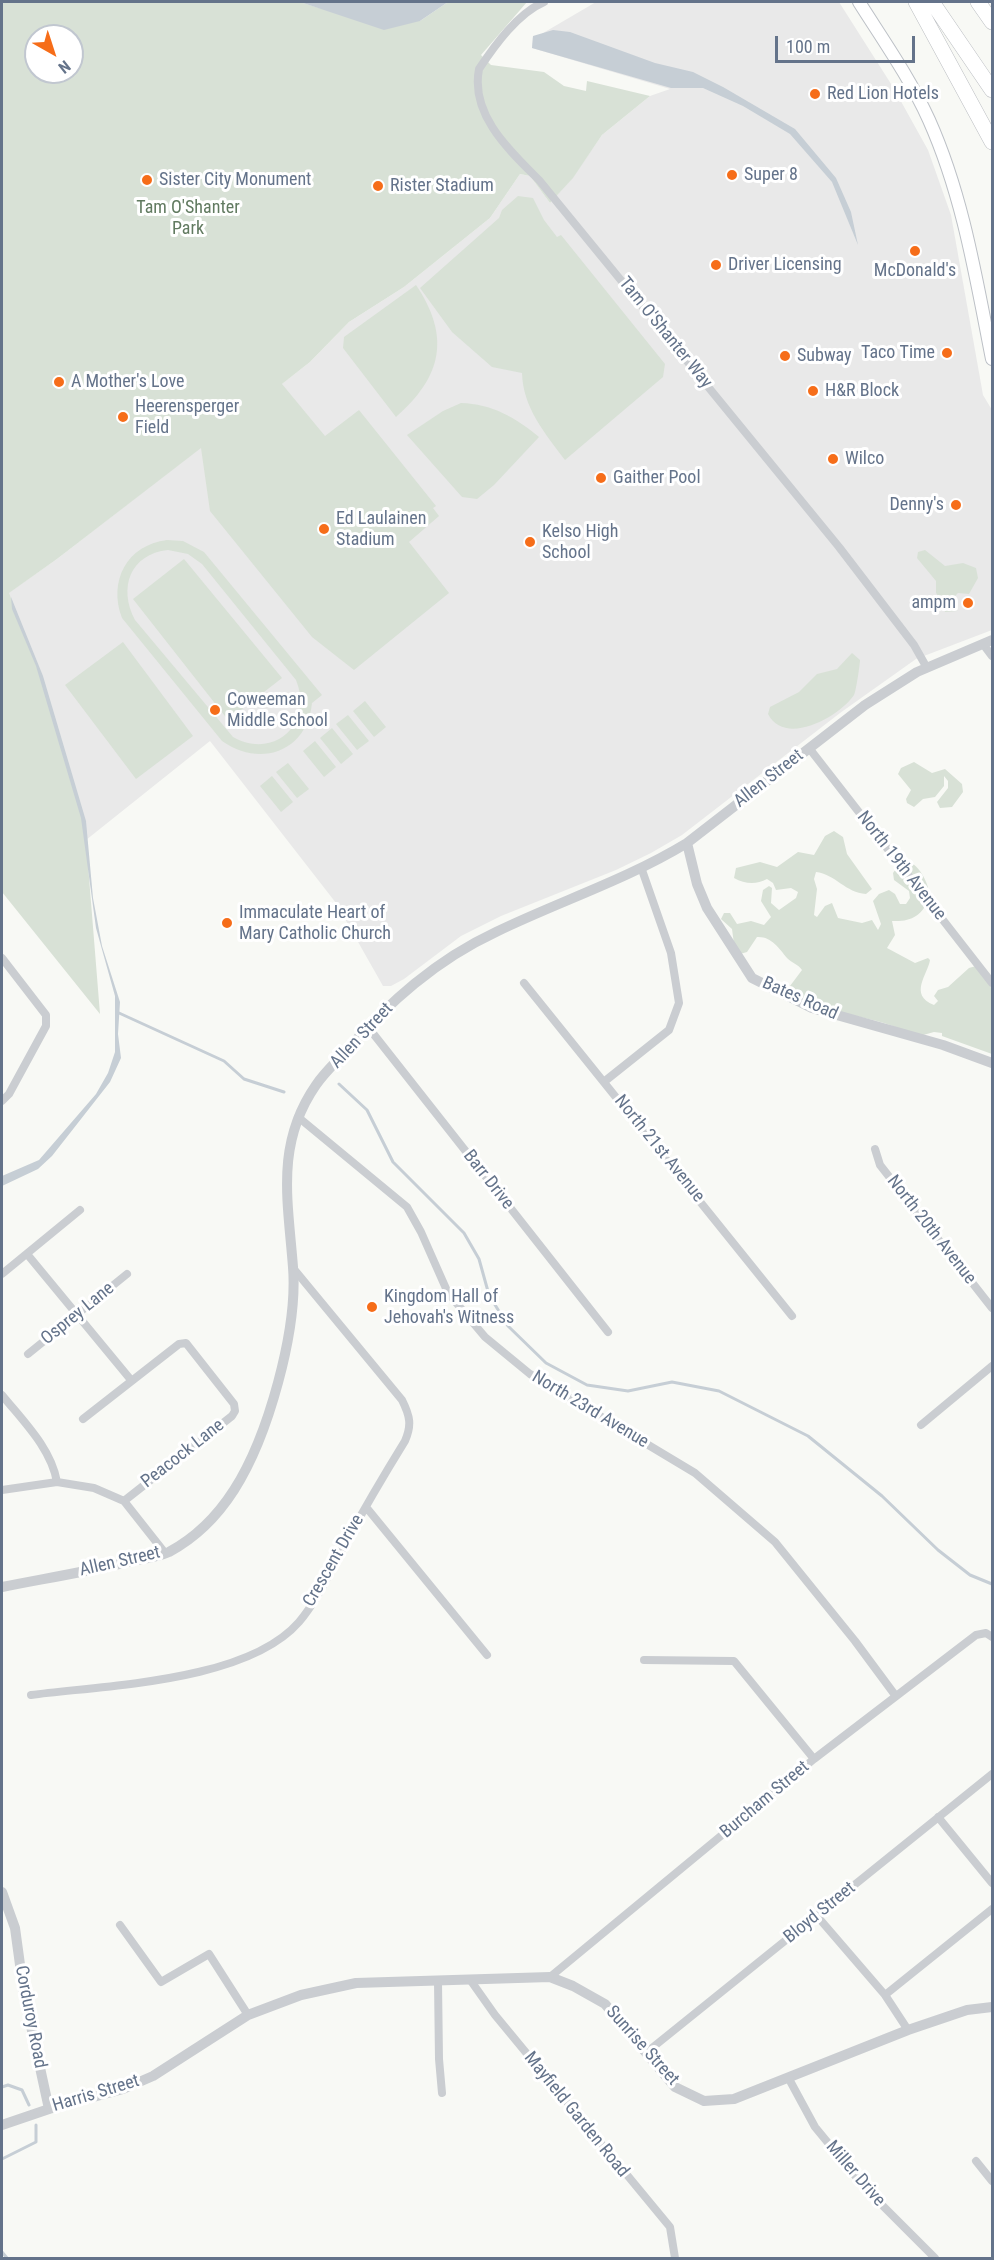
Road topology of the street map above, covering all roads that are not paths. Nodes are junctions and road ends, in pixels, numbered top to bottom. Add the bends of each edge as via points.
1 (544, 2) edge
2 (859, 2) edge
3 (916, 2) edge
4 (932, 2) edge
5 (978, 2) edge
6 (993, 22) edge
7 (993, 90) edge
8 (993, 142) edge
9 (993, 359) edge
10 (988, 642) edge
11 (993, 656) edge
12 (927, 668) junction
13 (809, 748) junction
14 (687, 843) junction
15 (642, 870) junction
16 (2, 958) edge
17 (524, 983) dead end
18 (993, 983) edge
19 (368, 1027) junction
20 (993, 1063) edge
21 (605, 1081) junction
22 (2, 1101) edge
23 (298, 1117) junction
24 (874, 1149) dead end
25 (80, 1210) dead end
26 (27, 1254) junction
27 (294, 1268) junction
28 (2, 1274) edge
29 (127, 1274) dead end
30 (993, 1308) edge
31 (77, 1313) junction
32 (792, 1316) dead end
33 (608, 1332) dead end
34 (28, 1354) dead end
35 (993, 1366) edge
36 (131, 1380) junction
37 (2, 1395) edge
38 (83, 1419) dead end
39 (921, 1425) dead end
40 (57, 1482) junction
41 (2, 1490) edge
42 (124, 1501) junction
43 (366, 1507) junction
44 (165, 1553) junction
45 (2, 1587) edge
46 (990, 1635) edge
47 (487, 1655) dead end
48 (644, 1660) dead end
49 (31, 1695) dead end
50 (895, 1695) junction
51 (814, 1759) junction
52 (993, 1774) edge
53 (938, 1817) junction
54 (993, 1883) edge
55 (2, 1892) edge
56 (993, 1910) edge
57 (817, 1916) junction
58 (120, 1925) dead end
59 (550, 1977) junction
60 (471, 1981) junction
61 (438, 1982) junction
62 (885, 1995) junction
63 (993, 2007) edge
64 (248, 2015) junction
65 (908, 2030) junction
66 (647, 2052) junction
67 (789, 2079) junction
68 (442, 2093) dead end
69 (48, 2109) junction
70 (2, 2125) edge
71 (976, 2161) dead end
72 (993, 2181) edge
73 (674, 2254) edge
74 (934, 2259) edge

1 - 12 street, Tam O'Shanter Way via 522,16 479,69 482,104 493,129 839,547 914,645
2 - 9 main road via 914,91 948,166
3 - 8 highway
4 - 7 highway
5 - 6 highway
10 - 11 street
10 - 12 street, Allen Street
12 - 13 street, Allen Street via 865,705
13 - 14 street, Allen Street
13 - 18 street, North 19th Avenue
14 - 15 street, Allen Street
14 - 20 street, Bates Road via 707,908 752,978 812,1008
15 - 19 street, Allen Street via 529,917 455,954 420,978
15 - 21 street via 671,954 679,1003 669,1030
16 - 22 street via 46,1015 46,1026
17 - 21 street, North 21st Avenue
19 - 23 street, Allen Street via 316,1085
19 - 33 street, Barr Drive
21 - 32 street, North 21st Avenue
23 - 27 street, Allen Street via 287,1152 286,1184
23 - 50 street, North 23rd Avenue via 407,1208 422,1232 448,1293 485,1337 530,1374 695,1473 774,1542
24 - 30 street, North 20th Avenue via 880,1165
25 - 26 street
26 - 28 street
26 - 31 street
27 - 43 street, Crescent Drive via 410,1414 411,1428 405,1441
27 - 44 street, Allen Street via 289,1338 264,1429 234,1490 195,1536
29 - 31 street, Osprey Lane
31 - 34 street, Osprey Lane
31 - 36 street
35 - 39 street
36 - 38 street, Peacock Lane
36 - 42 street, Peacock Lane via 179,1344 186,1343 234,1404 235,1411
37 - 40 street via 41,1444 55,1467
40 - 41 street
40 - 42 street via 94,1488
42 - 44 street
43 - 47 street
43 - 49 street, Crescent Drive via 299,1622 261,1651 227,1665 184,1675
44 - 45 street, Allen Street
46 - 50 street, Burcham Street via 976,1635
48 - 51 street via 734,1661
50 - 51 street, Burcham Street
51 - 59 street, Burcham Street
52 - 53 street, Bloyd Street
53 - 54 street
53 - 57 street, Bloyd Street
55 - 69 street, Corduroy Road via 15,1928 24,1995
56 - 62 street
57 - 62 street
57 - 66 street, Bloyd Street
58 - 64 street via 161,1982 209,1954
59 - 60 street, Sunrise Street
59 - 66 street, Sunrise Street via 605,2004
60 - 61 street, Sunrise Street
60 - 73 street, Mayfield Garden Road via 670,2227
61 - 64 street, Sunrise Street via 356,1983 301,1995
61 - 68 street
62 - 65 street
63 - 65 street, Sunrise Street via 967,2010
64 - 69 street, Harris Street via 153,2076 123,2089
65 - 67 street, Sunrise Street
66 - 67 street, Sunrise Street via 675,2087 704,2101 734,2099
67 - 74 street, Miller Drive via 815,2127 866,2189
69 - 70 street, Harris Street
71 - 72 street

